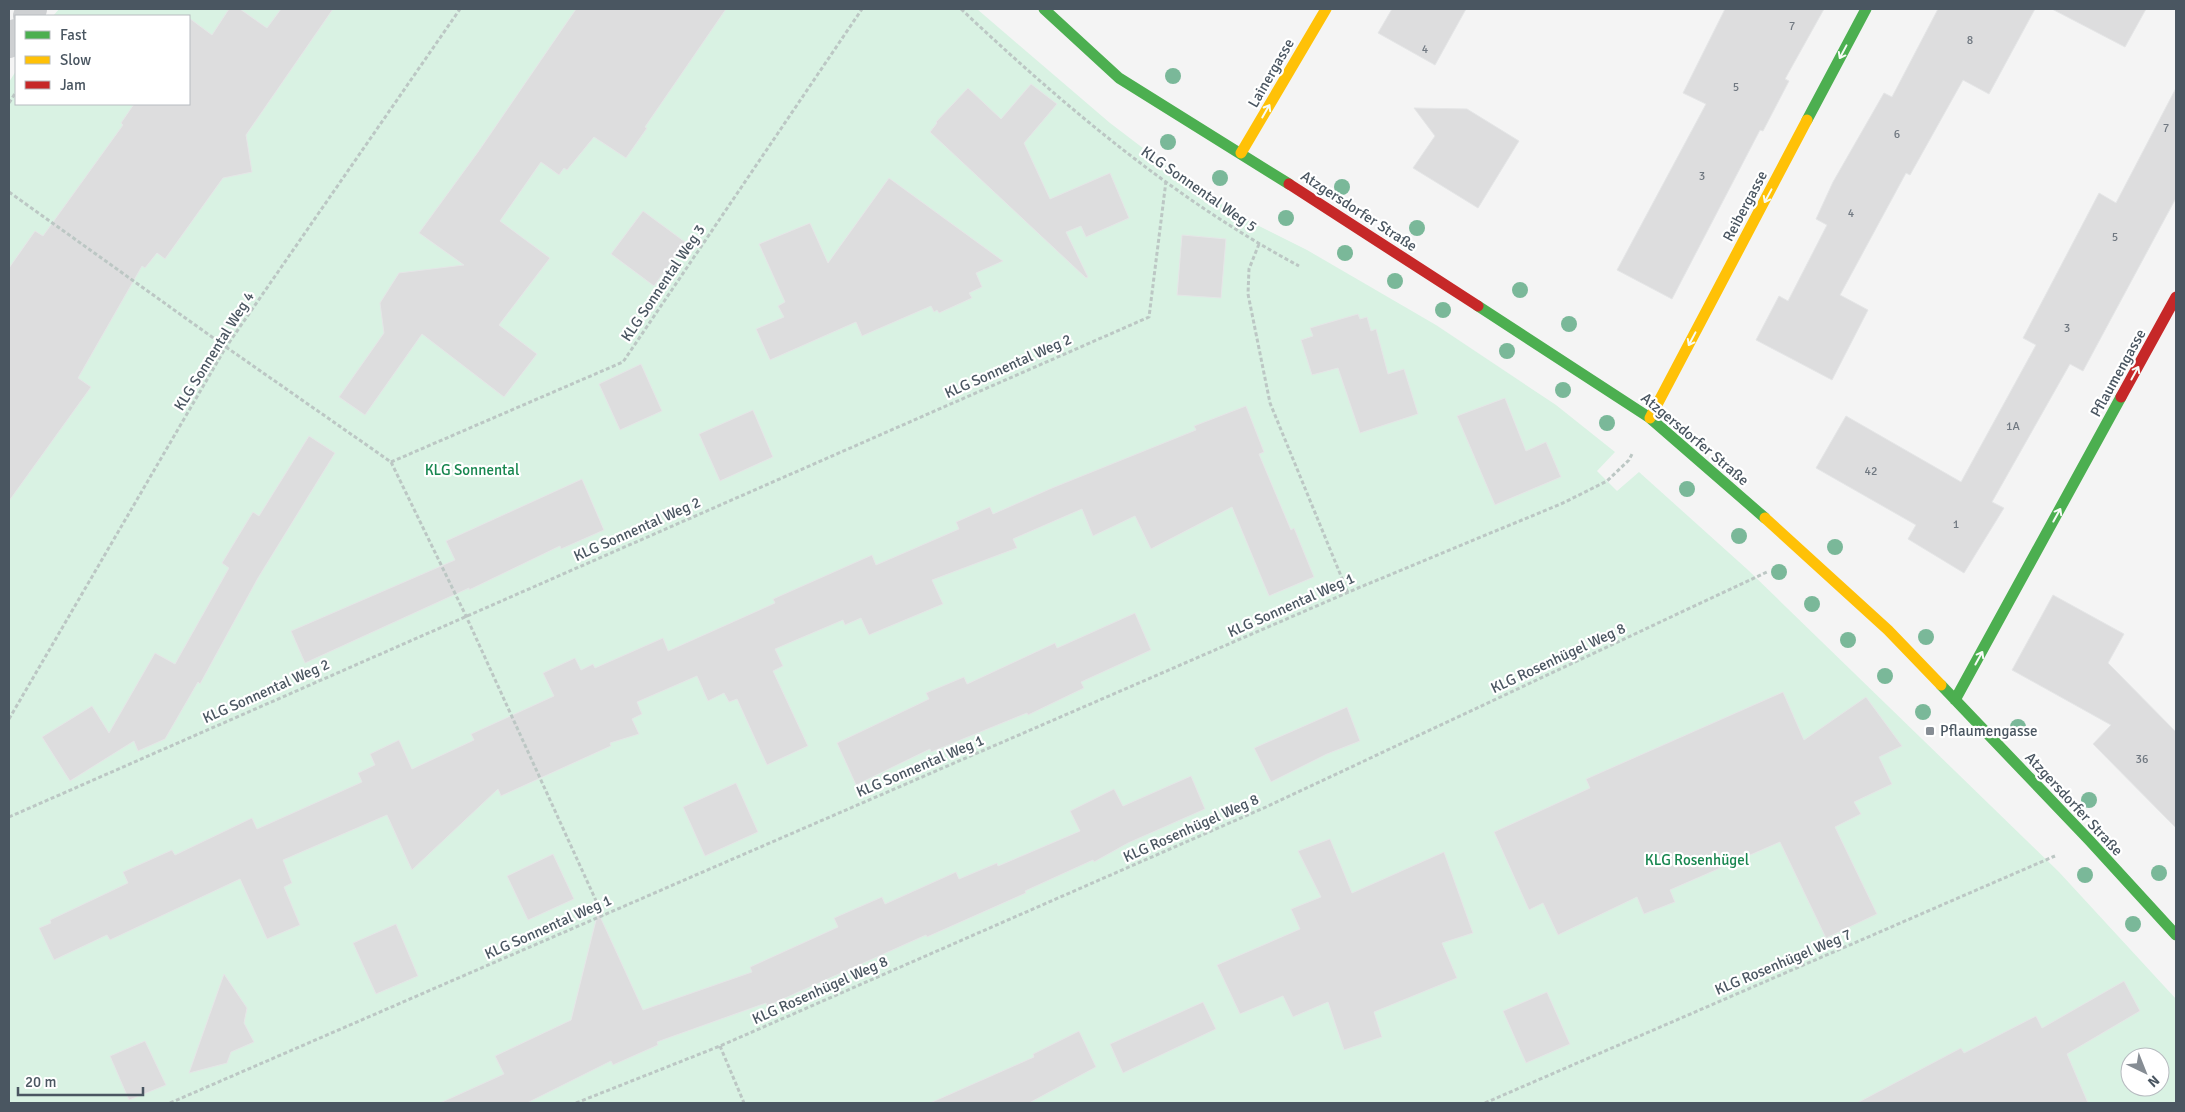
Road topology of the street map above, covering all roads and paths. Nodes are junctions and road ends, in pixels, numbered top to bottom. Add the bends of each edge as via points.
1 (460, 9) edge
2 (862, 9) edge
3 (961, 9) edge
4 (1044, 9) edge
5 (1326, 9) edge
6 (1866, 9) edge
7 (1241, 153) junction
8 (1166, 181) junction
9 (9, 192) edge
10 (1259, 244) junction
11 (1299, 266) dead end
12 (2176, 297) edge
13 (226, 347) junction
14 (1650, 418) junction
15 (391, 462) junction
16 (1806, 554) junction
17 (1348, 594) junction
18 (466, 616) junction
19 (1956, 700) junction
20 (9, 719) edge
21 (9, 817) edge
22 (2089, 840) junction
23 (603, 916) junction
24 (2176, 935) edge
25 (720, 1046) junction
26 (170, 1103) edge
27 (576, 1103) edge
28 (744, 1103) edge
29 (1484, 1103) edge

1 - 13 path, KLG Sonnental Weg 4
2 - 15 path, KLG Sonnental Weg 3 via 623,362
3 - 8 path, KLG Sonnental Weg 5 via 1030,74 1109,140
4 - 7 street, Atzgersdorfer Straße via 1119,78
7 -> 5 street, Lainergasse
6 -> 14 street, Reibergasse
7 - 14 street, Atzgersdorfer Straße
8 - 10 path, KLG Sonnental Weg 5
8 - 18 path, KLG Sonnental Weg 2 via 1149,317
9 - 13 path
10 - 11 path
10 - 17 path, KLG Sonnental Weg 5 via 1249,269 1248,294 1270,403
19 -> 12 street, Pflaumengasse
13 - 15 path
13 - 20 path, KLG Sonnental Weg 4
14 - 16 street, Atzgersdorfer Straße
14 - 17 path, KLG Sonnental Weg 1 via 1629,460 1607,481 1563,503
15 - 18 path
16 - 19 street, Atzgersdorfer Straße via 1888,630
16 - 25 path, KLG Rosenhügel Weg 8 via 1266,807
17 - 23 path, KLG Sonnental Weg 1
18 - 21 path, KLG Sonnental Weg 2
18 - 23 path
19 - 22 street, Atzgersdorfer Straße
22 - 24 street, Atzgersdorfer Straße
22 - 29 path, KLG Rosenhügel Weg 7
23 - 26 path, KLG Sonnental Weg 1
25 - 27 path, KLG Rosenhügel Weg 8
25 - 28 path

